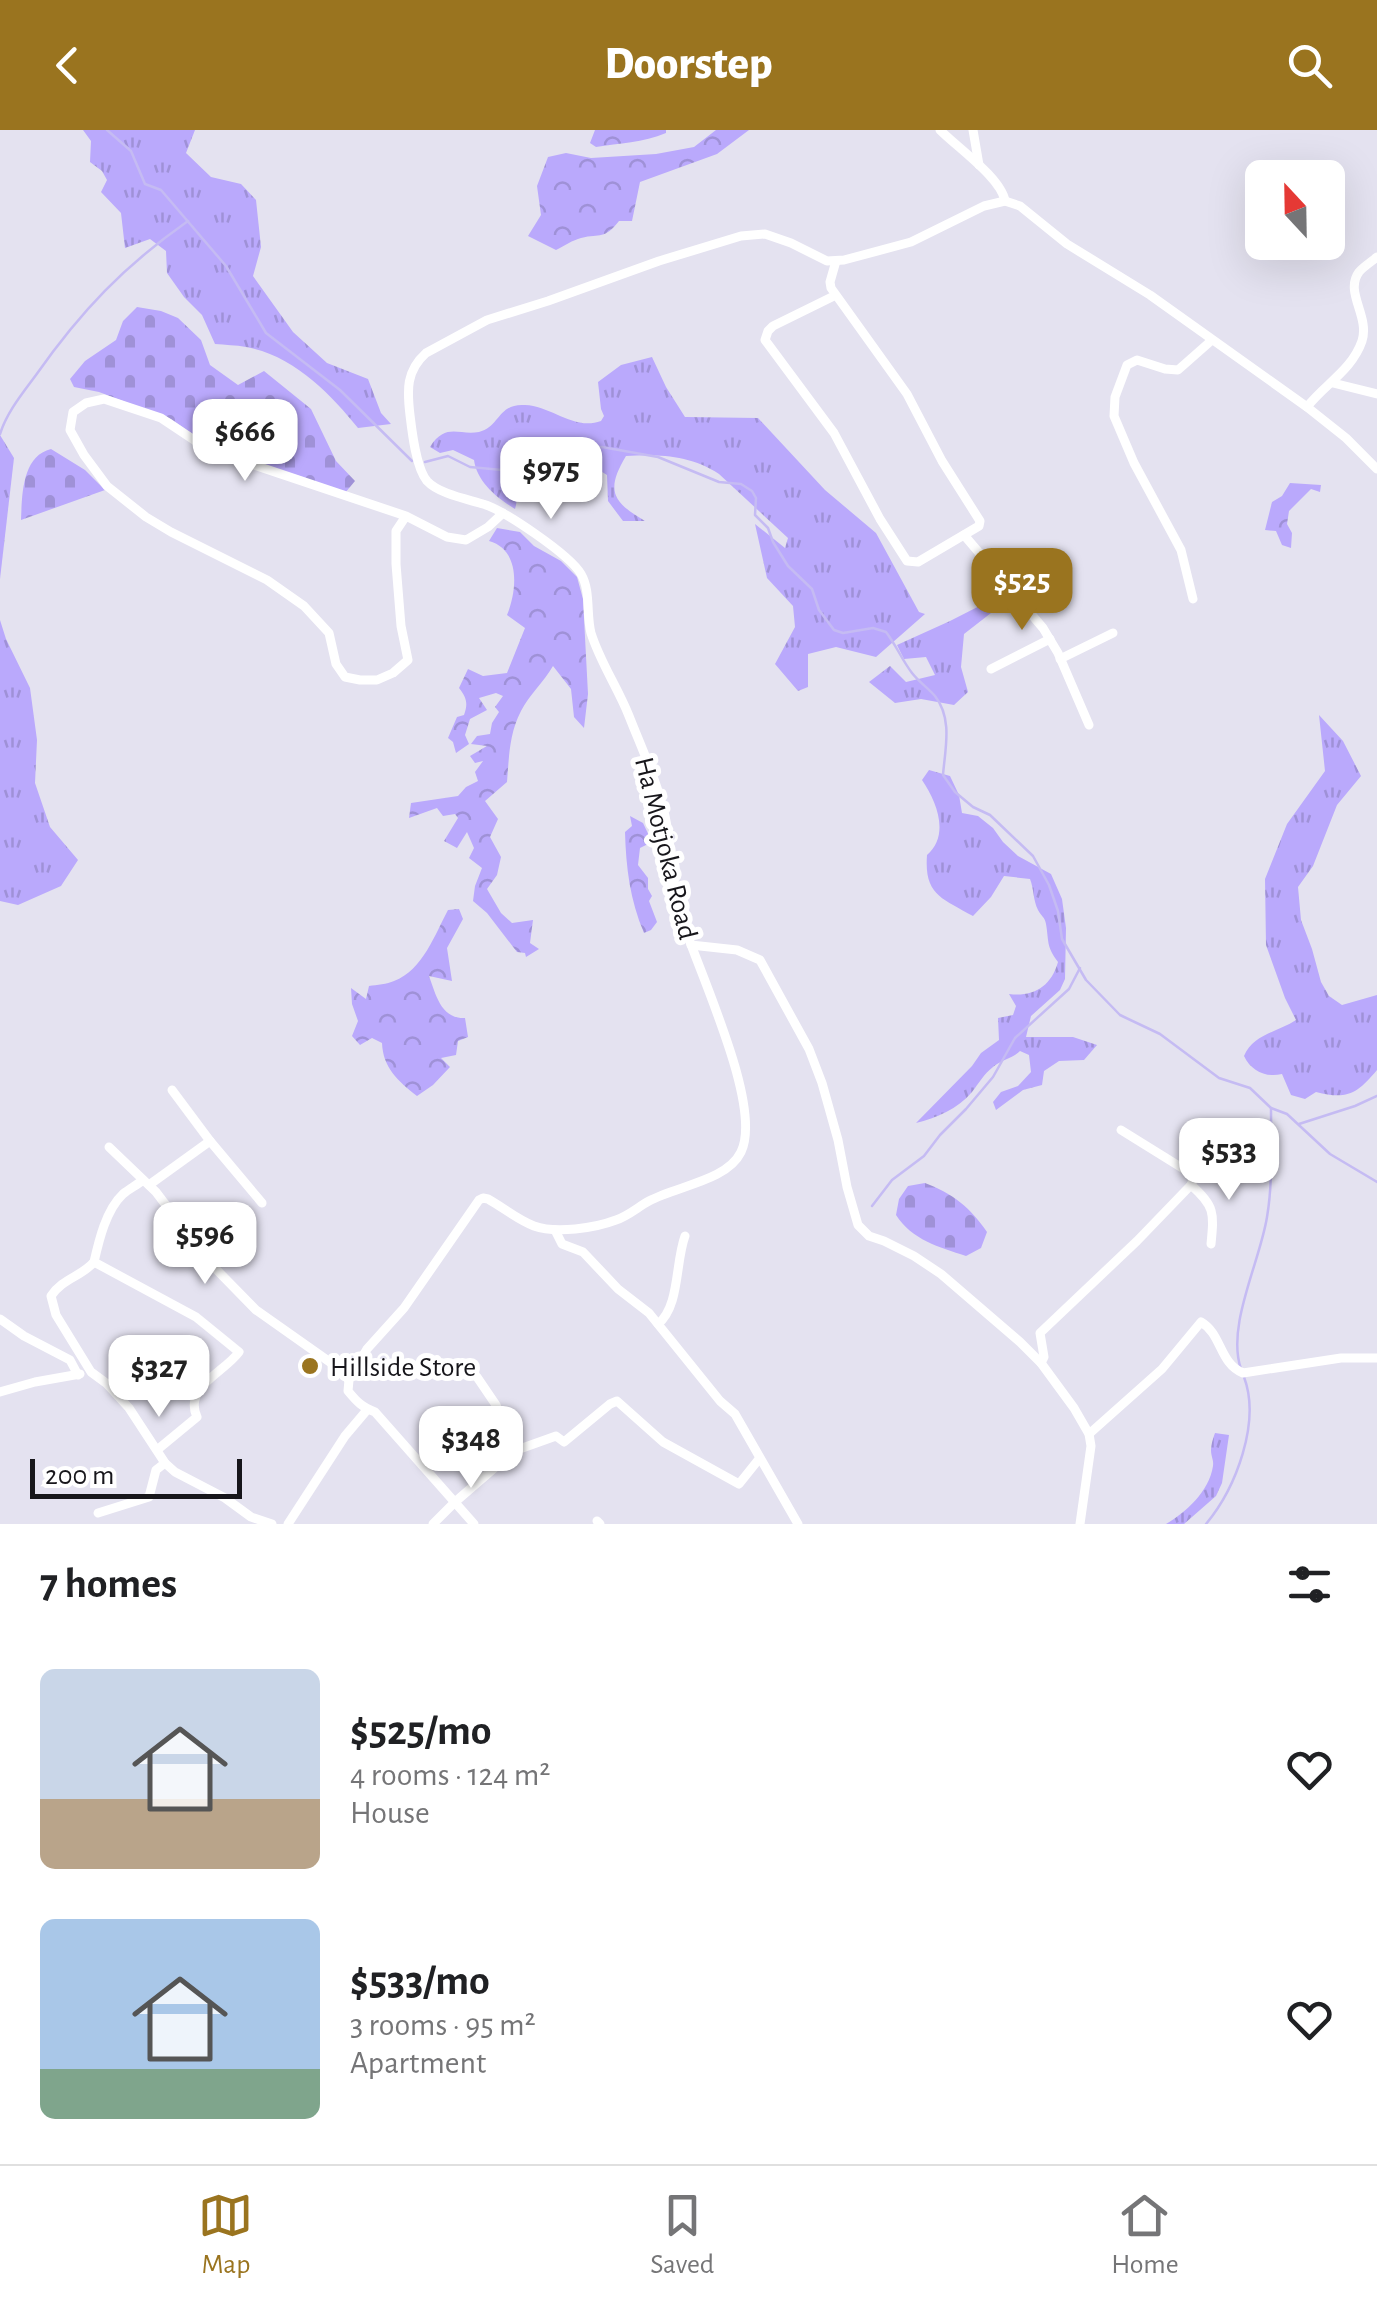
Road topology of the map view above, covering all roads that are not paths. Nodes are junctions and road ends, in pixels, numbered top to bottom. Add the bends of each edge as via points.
1 (940, 130) edge
2 (973, 130) edge
3 (978, 165) junction
4 (1005, 201) junction
5 (1377, 257) edge
6 (836, 262) junction
7 (836, 295) junction
8 (1212, 340) junction
9 (1333, 383) junction
10 (1377, 394) edge
11 (1307, 407) junction
12 (1377, 468) edge
13 (503, 513) junction
14 (406, 516) junction
15 (964, 535) junction
16 (1193, 600) dead end
17 (1113, 633) dead end
18 (1050, 639) junction
19 (1060, 659) junction
20 (991, 669) dead end
21 (1089, 725) dead end
22 (691, 945) junction
23 (172, 1090) dead end
24 (1121, 1130) dead end
25 (210, 1140) junction
26 (109, 1147) dead end
27 (146, 1183) junction
28 (1191, 1185) junction
29 (262, 1203) dead end
30 (555, 1230) junction
31 (686, 1236) dead end
32 (1211, 1244) dead end
33 (94, 1262) junction
34 (0, 1319) edge
35 (658, 1324) junction
36 (1377, 1358) edge
37 (1040, 1364) junction
38 (91, 1372) junction
39 (78, 1375) junction
40 (478, 1377) dead end
41 (350, 1380) junction
42 (0, 1392) edge
43 (367, 1410) junction
44 (1088, 1434) junction
45 (157, 1450) junction
46 (514, 1452) junction
47 (759, 1459) junction
48 (165, 1464) junction
49 (454, 1502) junction
50 (98, 1513) dead end
51 (272, 1524) edge
52 (288, 1524) edge
53 (432, 1524) edge
54 (474, 1524) edge
55 (798, 1524) edge
56 (1080, 1524) edge

1 - 3 street
2 - 3 street
3 - 4 street
4 - 6 street via 911,242
4 - 8 street
5 - 9 street via 1356,278 1361,344
6 - 7 street via 830,282
6 - 13 street, Ha Motjoka Road via 776,236 741,236 487,320 426,353 412,369 408,397 427,480
7 - 15 street via 907,394 980,521
7 - 15 street via 768,330 769,347 834,432 907,561 918,562
8 - 11 street
8 - 16 street via 1178,370 1137,360 1126,365 1114,397 1114,416 1142,480 1181,550
9 - 10 street
9 - 11 street
11 - 12 street
13 - 14 street via 466,540
13 - 22 street, Ha Motjoka Road via 581,574 590,630 658,790
14 - 14 street via 209,450 161,418 104,399 73,412 70,430 107,486 158,525 304,606 328,633 346,677 376,680 408,660 396,564 396,532
15 - 18 street
17 - 19 street
18 - 19 street
18 - 20 street
19 - 21 street
22 - 30 street, Ha Motjoka Road via 746,1116 742,1151 720,1174 617,1220
22 - 37 street via 760,960 822,1083 858,1226 941,1274
23 - 25 street
24 - 28 street via 1187,1170
25 - 27 street
25 - 29 street
26 - 27 street
27 - 33 street via 113,1207
27 - 41 street via 256,1310
28 - 32 street via 1208,1200
28 - 37 street via 1040,1333
30 - 35 street via 562,1244 582,1252
30 - 41 street, Ha Motjoka Road via 479,1200
31 - 35 street via 672,1302
33 - 38 street via 51,1296
33 - 45 street via 196,1317 239,1352 195,1398 197,1417
34 - 39 street via 70,1360
35 - 47 street via 735,1414
36 - 44 street via 1243,1373 1224,1359 1202,1322 1162,1369
37 - 44 street
38 - 39 street
38 - 45 street via 129,1408
39 - 42 street
40 - 46 street
41 - 43 street via 348,1391
43 - 49 street
43 - 52 street
44 - 56 street via 1091,1458
45 - 48 street
46 - 47 street via 556,1436 564,1442 617,1401 663,1442 739,1484
46 - 49 street
47 - 55 street
48 - 50 street via 156,1470 150,1497
48 - 51 street via 250,1518
49 - 53 street
49 - 54 street

